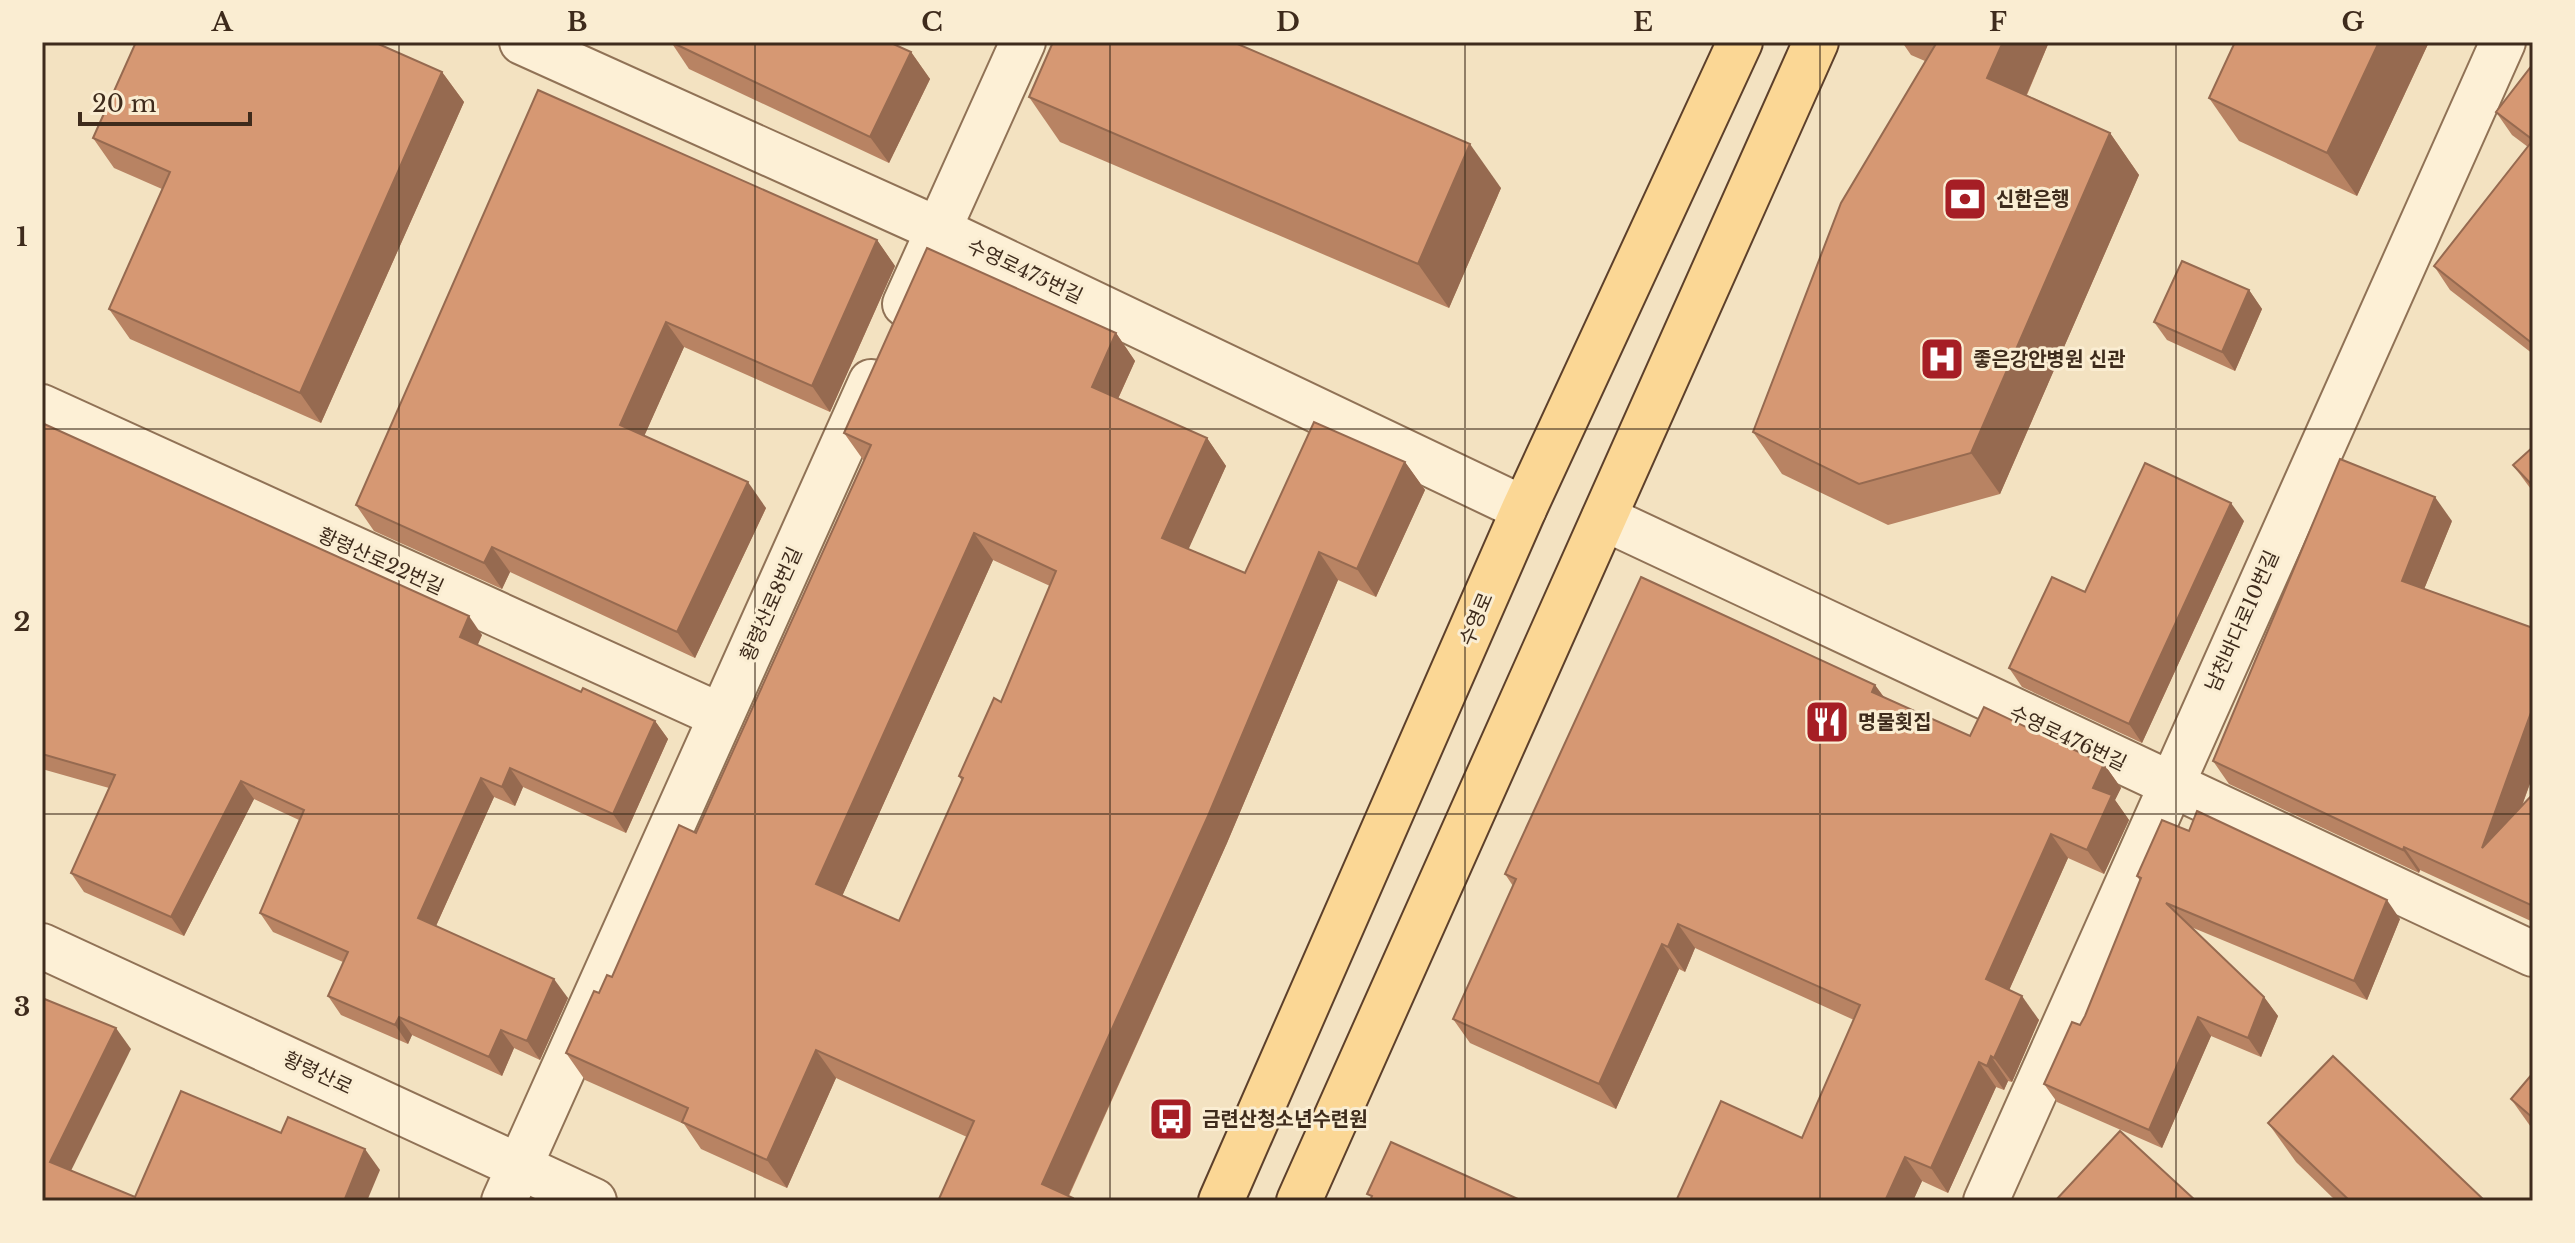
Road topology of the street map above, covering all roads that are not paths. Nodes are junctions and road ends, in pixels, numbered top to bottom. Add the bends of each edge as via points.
1 (522, 42) edge
2 (1023, 42) edge
3 (1740, 42) edge
4 (1816, 42) edge
5 (2503, 42) edge
6 (939, 230) junction
7 (42, 407) edge
8 (1524, 509) junction
9 (1604, 518) junction
10 (721, 716) junction
11 (2168, 785) junction
12 (42, 946) edge
13 (2533, 954) edge
14 (512, 1184) edge
15 (594, 1201) edge
16 (1221, 1201) edge
17 (1299, 1201) edge
18 (1986, 1201) edge

1 - 6 street, 수영로475번길
2 - 6 street, 황령산로8번길
3 - 8 main road, 수영로
4 - 9 main road
5 - 11 street, 남천바다로10번길
6 - 8 street, 수영로475번길
6 - 10 street, 황령산로8번길
7 - 10 street, 황령산로22번길
8 - 16 main road, 수영로
9 - 11 street, 수영로476번길
9 - 17 main road
10 - 14 street, 황령산로8번길
11 - 13 street, 수영로476번길
11 - 18 street, 남천바다로10번길
12 - 14 street, 황령산로
14 - 15 street, 황령산로

